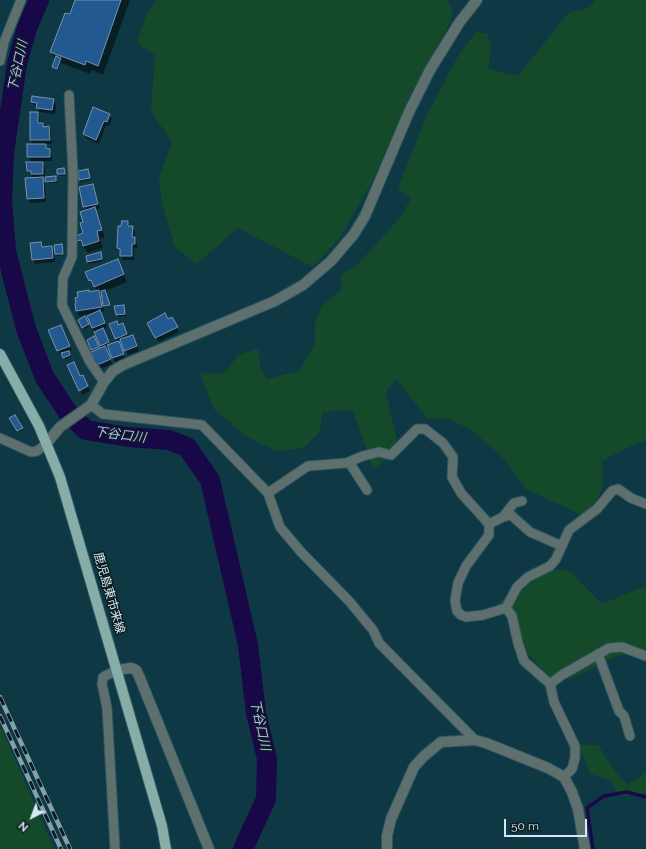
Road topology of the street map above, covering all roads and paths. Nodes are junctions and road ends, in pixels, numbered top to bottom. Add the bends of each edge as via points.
1 (21, 0) edge
2 (477, 0) edge
3 (0, 61) edge
4 (69, 95) dead end
5 (0, 354) edge
6 (104, 382) junction
7 (87, 408) junction
8 (0, 438) edge
9 (46, 444) junction
10 (349, 462) junction
11 (367, 490) dead end
12 (268, 493) junction
13 (522, 501) dead end
14 (646, 504) edge
15 (503, 517) junction
16 (490, 524) junction
17 (562, 546) junction
18 (506, 608) junction
19 (598, 654) junction
20 (646, 656) edge
21 (117, 670) junction
22 (550, 684) junction
23 (630, 736) dead end
24 (475, 740) junction
25 (564, 778) junction
26 (115, 849) edge
27 (166, 849) edge
28 (209, 849) edge
29 (387, 849) edge
30 (585, 849) edge

1 - 3 street via 4,42
2 - 6 street via 459,23 430,70 409,112 365,216 354,234 331,261 303,285 275,301 123,365 113,371
4 - 6 street via 73,166 72,257 63,278 62,305 90,362
5 - 9 main road, 鹿児島東市来線
6 - 7 street
7 - 9 street via 60,427
7 - 12 street via 102,414 202,425
8 - 9 street via 31,452
9 - 21 main road, 鹿児島東市来線 via 71,508
10 - 11 street
10 - 12 street via 308,466
10 - 16 street via 379,452 391,454 417,429 425,430 444,443 453,457 452,477 461,493
12 - 24 street via 280,527 349,601 373,630 379,643
13 - 15 street via 514,503
14 - 17 street via 618,489 612,491 597,509 569,530
15 - 16 street
15 - 17 street via 511,515 530,532
16 - 18 street via 489,535 466,566 458,583 455,601 457,611 466,617
17 - 18 street via 550,566 517,586
18 - 22 street via 512,616 524,661
19 - 20 street via 609,648 622,647
19 - 22 street
19 - 23 street
21 - 26 street via 103,678 102,684 107,708
21 - 27 main road, 鹿児島東市来線 via 162,826
21 - 28 street via 136,670
22 - 25 street via 554,702 575,746 572,769
24 - 25 street via 548,768
24 - 29 street via 441,742 414,767 391,819
25 - 30 street via 578,809

